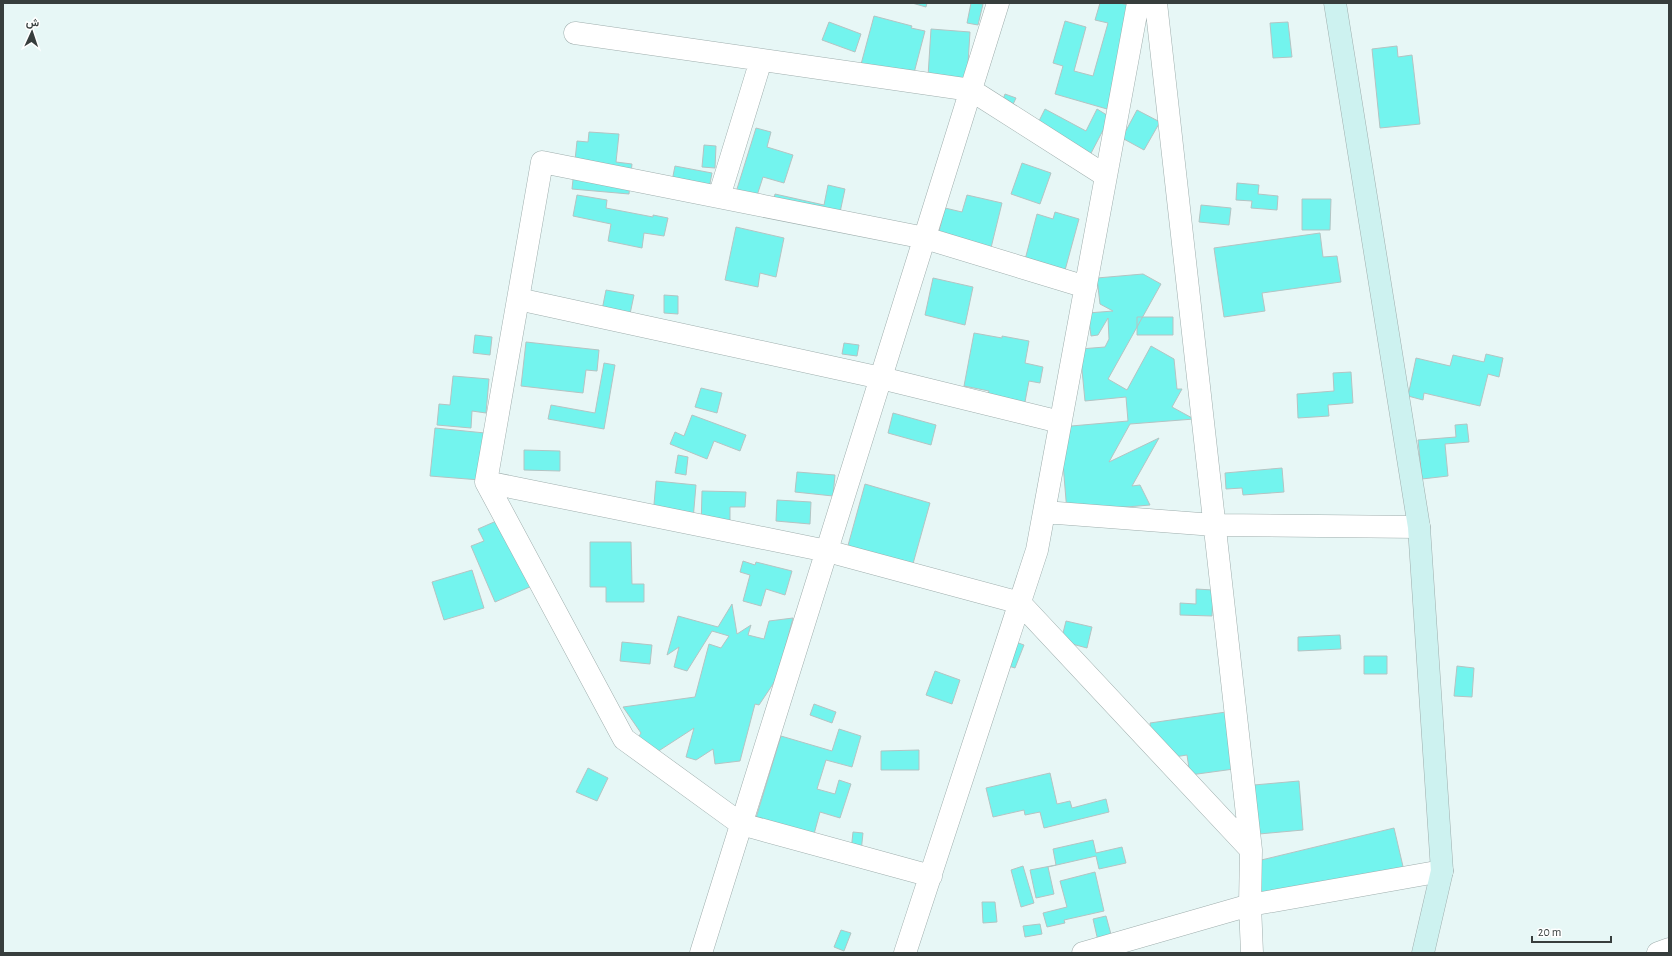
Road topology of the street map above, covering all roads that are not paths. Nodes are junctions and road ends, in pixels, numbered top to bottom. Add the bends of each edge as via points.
1 (998, 3) edge
2 (1138, 3) edge
3 (1156, 3) edge
4 (1335, 3) edge
5 (575, 33) dead end
6 (761, 60) junction
7 (971, 90) junction
8 (1106, 176) junction
9 (719, 197) junction
10 (925, 238) junction
11 (1086, 287) junction
12 (518, 299) junction
13 (881, 378) junction
14 (1060, 422) junction
15 (486, 482) junction
16 (1044, 512) junction
17 (1214, 525) junction
18 (1419, 527) junction
19 (827, 551) junction
20 (1020, 602) junction
21 (741, 824) junction
22 (1251, 850) junction
23 (1442, 871) junction
24 (931, 876) junction
25 (1250, 905) junction
26 (1669, 949) edge
27 (701, 953) edge
28 (905, 953) edge
29 (1083, 953) edge
30 (1252, 953) edge
31 (1423, 953) edge
32 (1658, 953) edge

1 - 7 street
2 - 8 street
3 - 17 street
4 - 18 street
5 - 6 street
6 - 7 street
6 - 9 street
7 - 8 street
7 - 10 street
8 - 11 street
9 - 10 street
9 - 12 street via 542,162
10 - 11 street
10 - 13 street
11 - 14 street
12 - 13 street
12 - 15 street
13 - 14 street
13 - 19 street
14 - 16 street
15 - 19 street
15 - 21 street via 624,739
16 - 17 street
16 - 20 street via 1037,550
17 - 18 street
17 - 22 street
18 - 23 street
19 - 20 street
19 - 21 street
20 - 22 street
20 - 24 street
21 - 24 street
21 - 27 street
22 - 25 street
23 - 25 street
23 - 31 street
24 - 28 street
25 - 29 street
25 - 30 street
26 - 32 street

